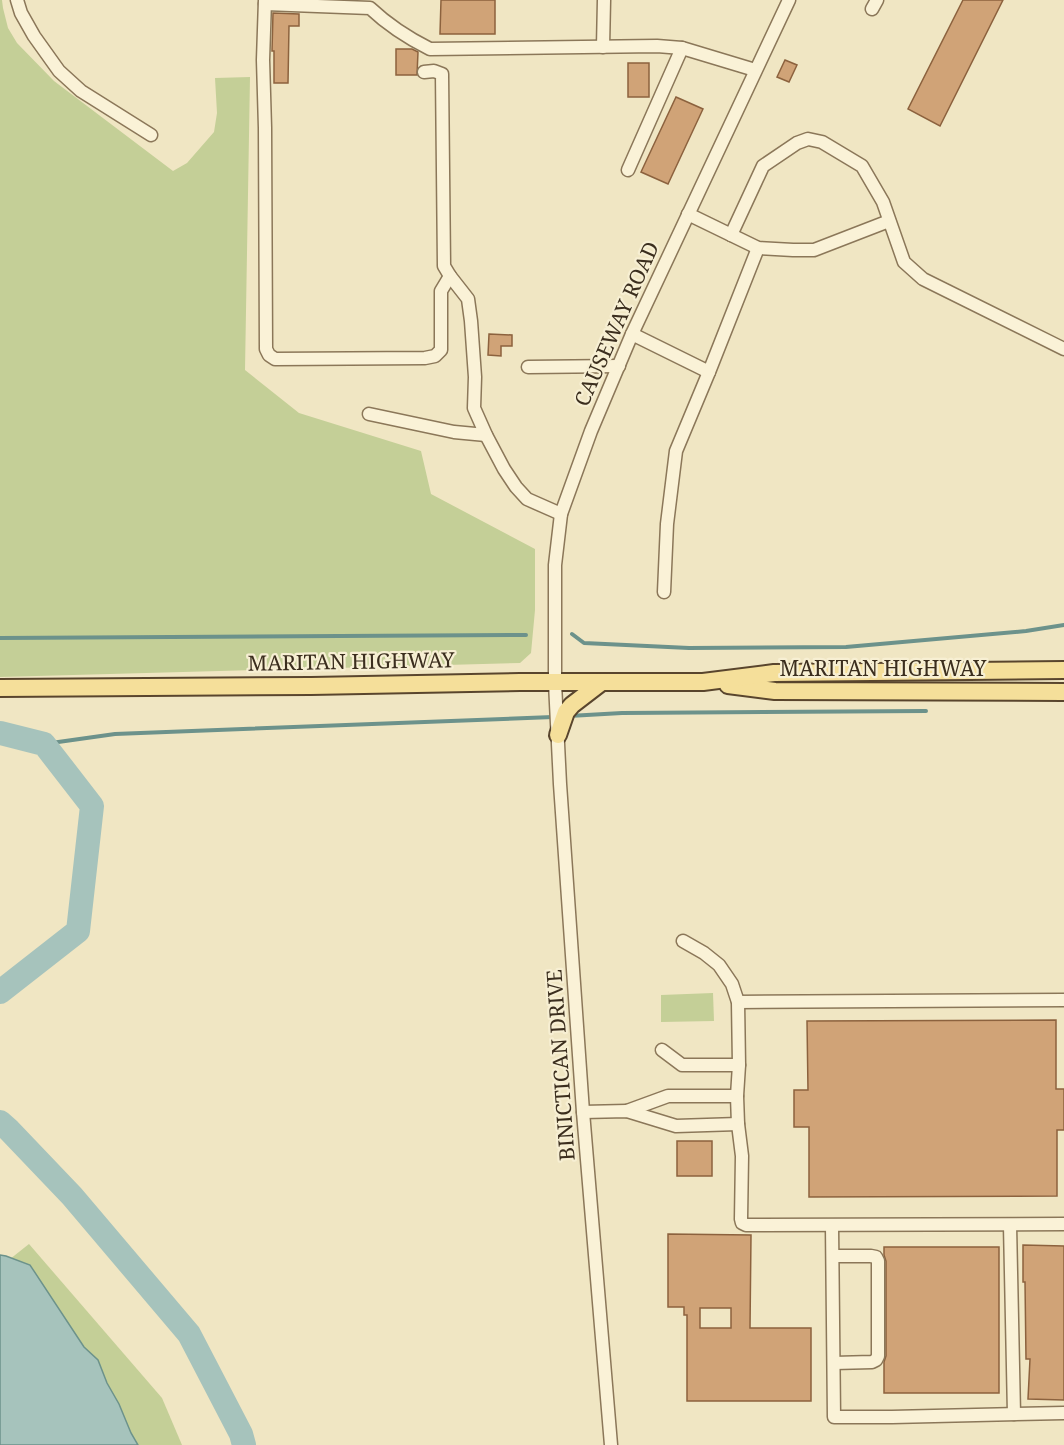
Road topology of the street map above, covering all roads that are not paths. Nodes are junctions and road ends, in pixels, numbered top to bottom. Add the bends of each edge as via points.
1 (17, 0) edge
2 (604, 0) edge
3 (789, 0) edge
4 (265, 2) edge
5 (370, 4) edge
6 (603, 47) junction
7 (682, 48) junction
8 (755, 70) junction
9 (424, 72) dead end
10 (151, 135) dead end
11 (628, 170) dead end
12 (688, 214) junction
13 (889, 221) junction
14 (731, 235) junction
15 (758, 248) junction
16 (450, 276) junction
17 (632, 334) junction
18 (1064, 349) edge
19 (619, 366) junction
20 (528, 367) dead end
21 (709, 372) junction
22 (369, 414) dead end
23 (486, 435) junction
24 (561, 514) junction
25 (664, 592) dead end
26 (1064, 670) edge
27 (555, 682) junction
28 (602, 682) junction
29 (703, 682) junction
30 (0, 688) edge
31 (1064, 692) edge
32 (558, 735) junction
33 (683, 941) dead end
34 (1064, 1000) edge
35 (738, 1002) junction
36 (662, 1050) dead end
37 (739, 1065) junction
38 (737, 1096) junction
39 (627, 1111) junction
40 (583, 1112) junction
41 (738, 1124) junction
42 (1064, 1224) edge
43 (1010, 1225) junction
44 (832, 1226) junction
45 (833, 1256) junction
46 (834, 1363) junction
47 (1014, 1413) junction
48 (1064, 1413) edge
49 (611, 1445) edge

1 - 10 street via 29,28 59,71 81,91
2 - 6 street
3 - 8 street, CAUSEWAY ROAD
4 - 5 street
4 - 16 street via 268,355 435,356 441,350 441,291
5 - 6 street via 382,20 430,49
6 - 7 street
7 - 8 street
7 - 11 street
8 - 12 street, CAUSEWAY ROAD
9 - 16 street via 442,74 444,266
12 - 14 street
12 - 17 street, CAUSEWAY ROAD
13 - 14 street via 862,166 822,142 808,140 763,166
13 - 15 street via 814,250
13 - 18 street via 904,262 922,279
14 - 15 street
15 - 21 street
16 - 23 street via 468,299 474,408
17 - 19 street, CAUSEWAY ROAD
17 - 21 street
19 - 20 street
19 - 24 street, CAUSEWAY ROAD
21 - 25 street via 676,451
22 - 23 street
23 - 24 street via 504,469 527,499
24 - 27 street, CAUSEWAY ROAD via 555,565
26 - 29 main road, MARITAN HIGHWAY via 774,673
27 - 28 main road, MARITAN HIGHWAY
27 - 30 main road, MARITAN HIGHWAY
27 - 32 street, BINICTICAN DRIVE
28 - 29 main road, MARITAN HIGHWAY
28 - 32 main road via 566,712
29 - 31 main road, MARITAN HIGHWAY via 775,691
32 - 40 street, BINICTICAN DRIVE
33 - 35 street via 718,965 732,984
34 - 35 street
35 - 37 street
36 - 37 street via 682,1065
37 - 38 street
38 - 39 street via 668,1096
38 - 41 street
39 - 40 street
39 - 41 street via 676,1126
40 - 49 street, BINICTICAN DRIVE
41 - 44 street via 742,1223
42 - 43 street
43 - 44 street
43 - 47 street
44 - 45 street
45 - 46 street
45 - 46 street via 871,1256 878,1261 878,1356 872,1362
46 - 47 street via 834,1417
47 - 48 street

